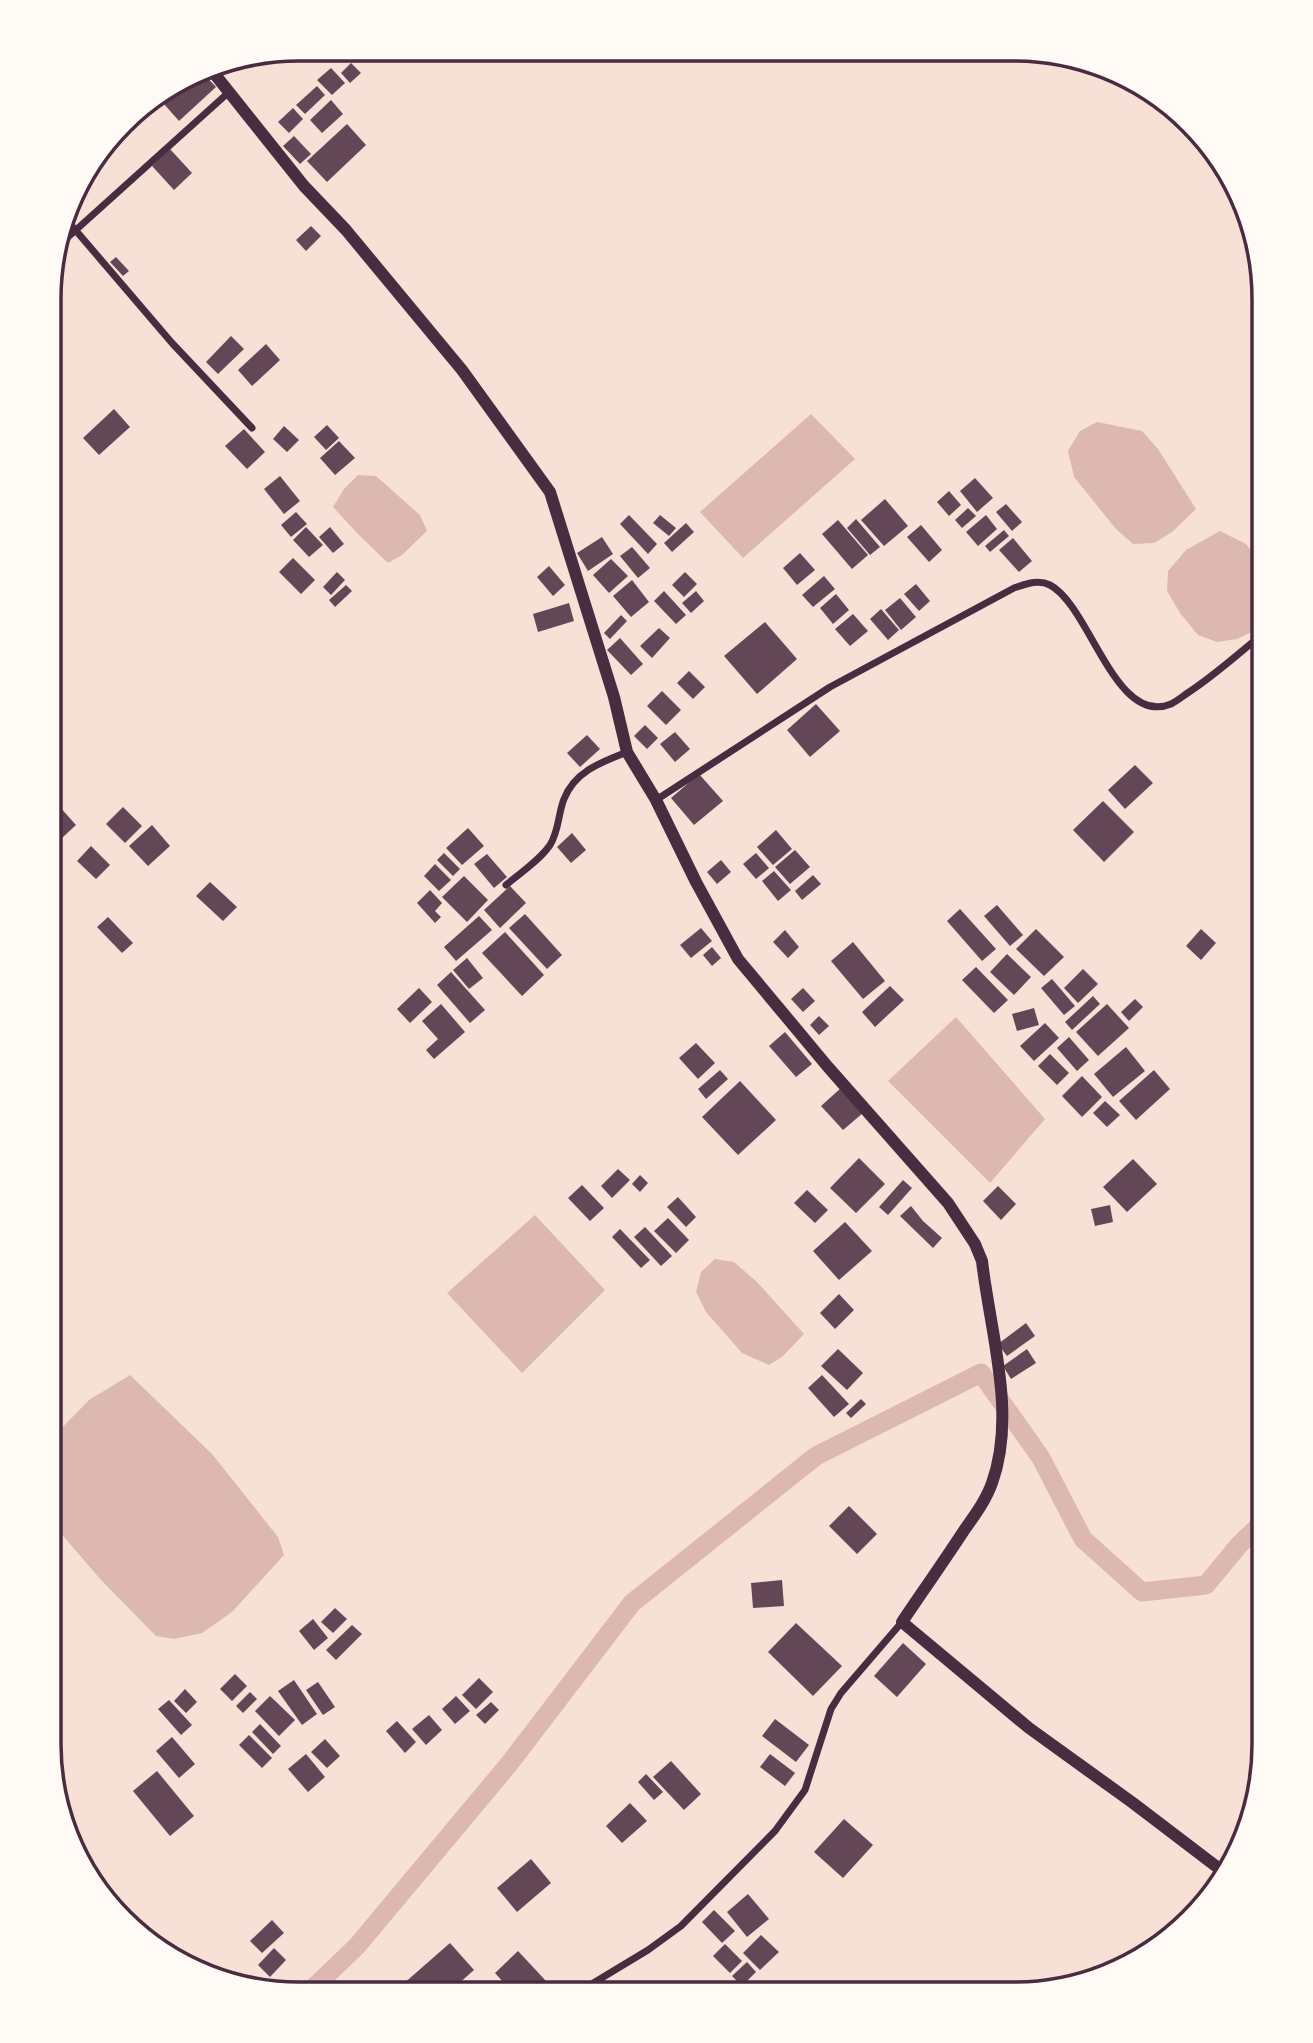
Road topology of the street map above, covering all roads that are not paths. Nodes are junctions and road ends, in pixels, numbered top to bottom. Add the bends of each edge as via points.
1 (217, 77) edge
2 (229, 92) junction
3 (73, 226) edge
4 (77, 231) junction
5 (69, 237) edge
6 (252, 428) dead end
7 (1252, 643) edge
8 (627, 752) junction
9 (656, 800) junction
10 (506, 885) dead end
11 (902, 1622) junction
12 (1217, 1867) edge
13 (595, 1982) edge

1 - 2 street
2 - 4 street
2 - 8 street via 463,370 550,492
3 - 4 street
4 - 5 street
4 - 6 street
7 - 9 street via 1171,704 1144,705 1124,690 1065,597 1049,585 1033,582 830,687
8 - 9 street
8 - 10 street via 594,765 574,781 549,847
9 - 11 street via 738,959 948,1203 982,1261 1004,1425 992,1483
11 - 12 street via 1029,1728
11 - 13 street via 831,1709 805,1790 775,1831 681,1926

